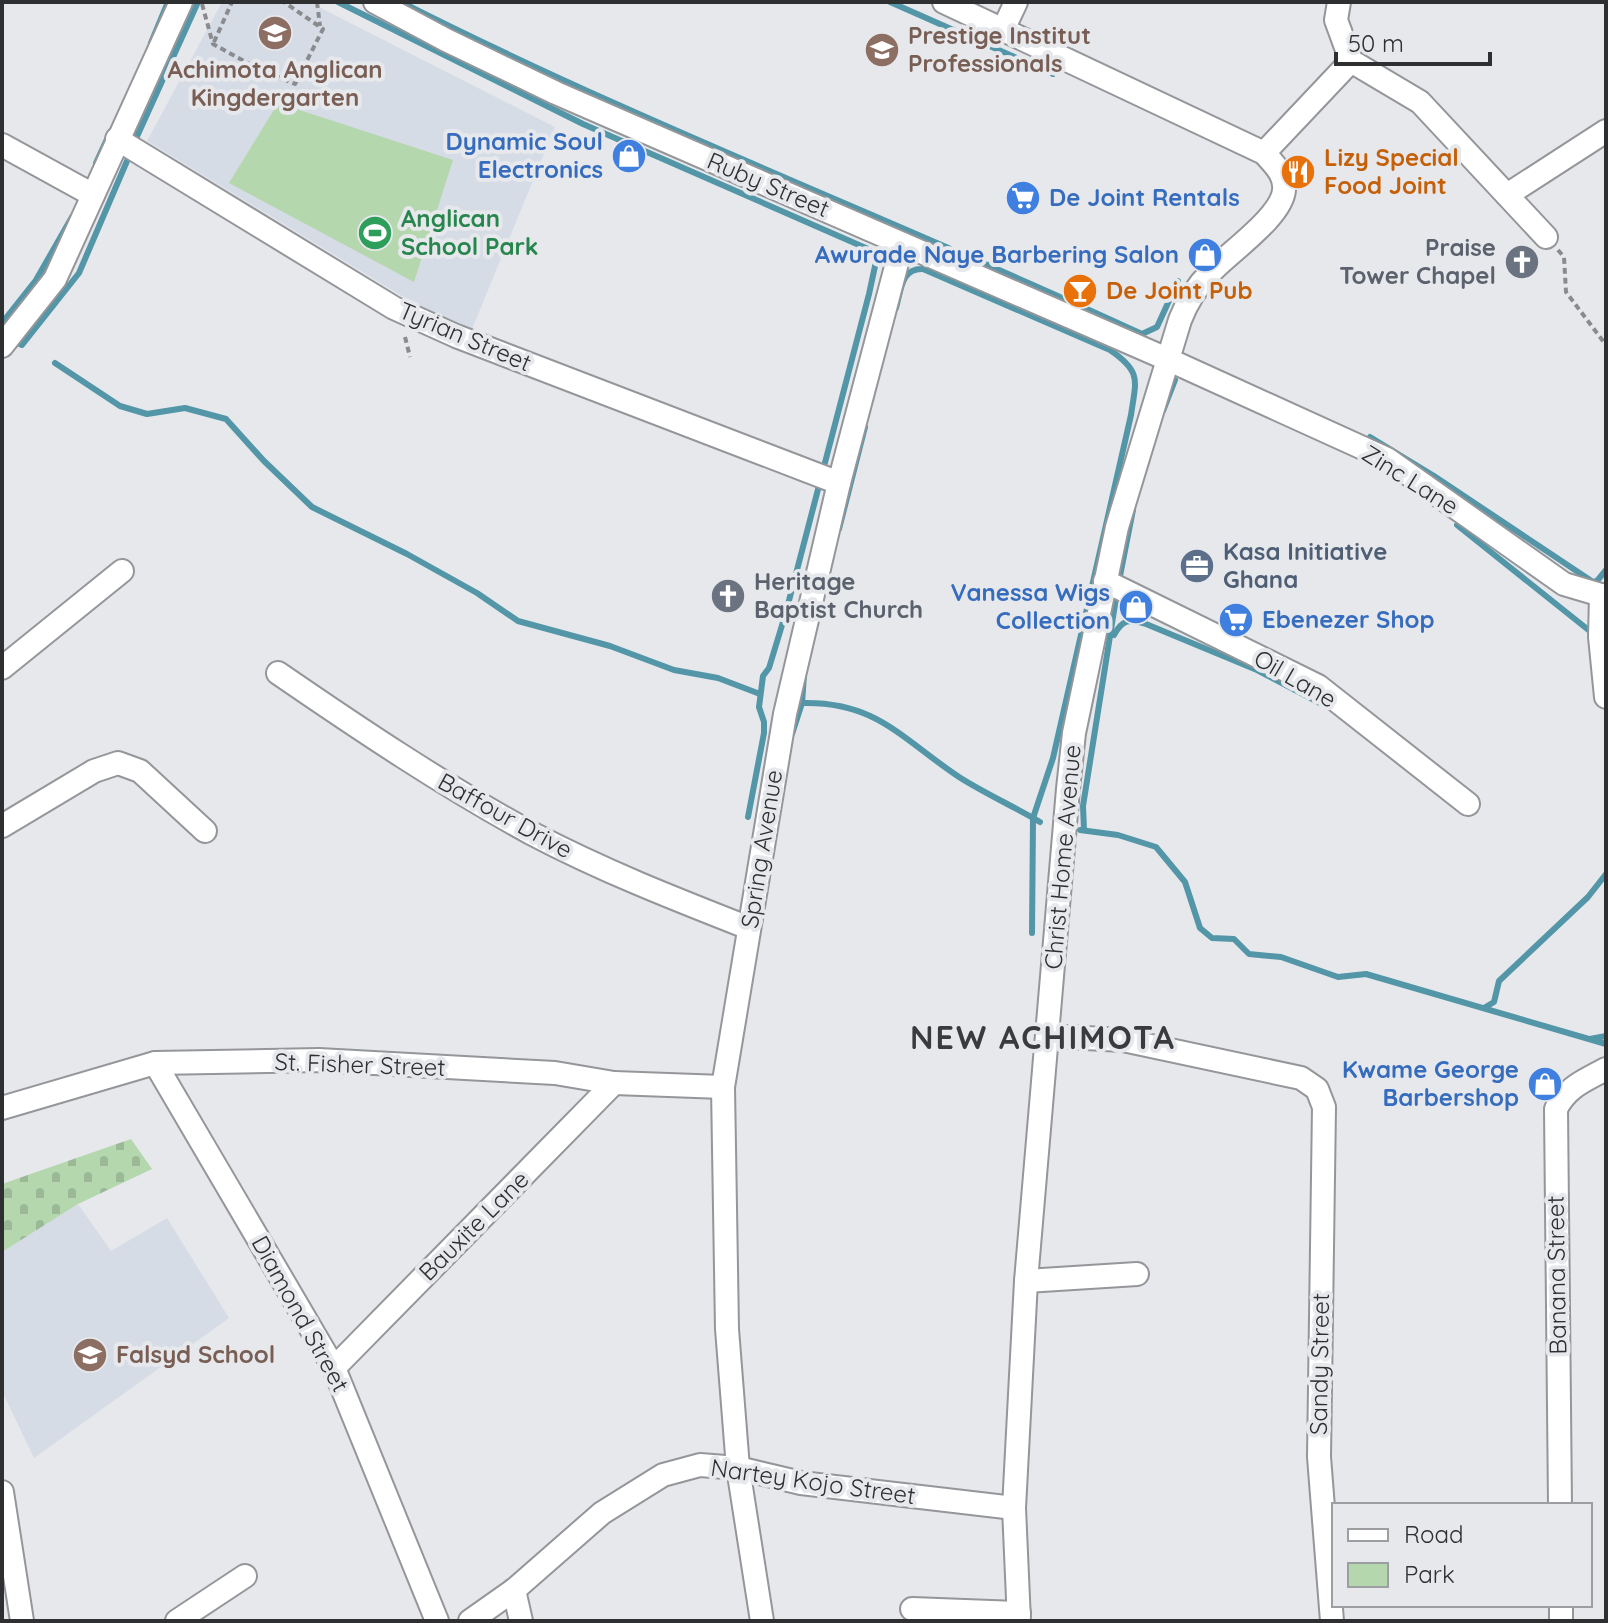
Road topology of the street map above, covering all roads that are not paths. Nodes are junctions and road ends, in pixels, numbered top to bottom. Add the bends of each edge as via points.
1 (181, 2) edge
2 (375, 2) edge
3 (944, 2) edge
4 (1016, 2) edge
5 (1339, 2) edge
6 (1003, 30) junction
7 (1351, 61) junction
8 (1606, 131) edge
9 (117, 139) junction
10 (2, 145) edge
11 (1264, 153) junction
12 (93, 195) junction
13 (1507, 195) junction
14 (1546, 237) road end
15 (902, 244) junction
16 (2, 346) edge
17 (1167, 359) junction
18 (839, 483) junction
19 (122, 571) dead end
20 (1105, 581) junction
21 (1603, 594) edge
22 (2, 668) edge
23 (278, 673) dead end
24 (1606, 697) edge
25 (1468, 804) dead end
26 (2, 826) edge
27 (205, 831) dead end
28 (749, 928) junction
29 (1047, 1036) junction
30 (155, 1063) junction
31 (1606, 1070) edge
32 (614, 1083) junction
33 (723, 1087) junction
34 (2, 1108) edge
35 (1137, 1274) dead end
36 (1026, 1281) junction
37 (334, 1368) junction
38 (738, 1468) junction
39 (2, 1492) edge
40 (1560, 1503) edge
41 (1014, 1508) junction
42 (245, 1576) dead end
43 (514, 1590) junction
44 (912, 1609) dead end
45 (1019, 1617) edge
46 (22, 1621) edge
47 (177, 1621) edge
48 (437, 1621) edge
49 (470, 1621) edge
50 (521, 1621) edge
51 (762, 1621) edge
52 (1332, 1621) edge

1 - 9 street
2 - 15 street, Ruby Street via 556,93
3 - 6 street
4 - 6 street
5 - 7 street via 1336,20
6 - 11 street
7 - 11 street
7 - 13 street via 1420,102
8 - 13 street
9 - 12 street
9 - 18 street, Tyrian Street via 394,308
10 - 12 street
11 - 17 street, Christ Home Avenue via 1284,182 1278,208 1188,299
12 - 16 street via 55,279
13 - 14 street
15 - 17 street, Ruby Street
15 - 18 street, Spring Avenue
17 - 20 street, Christ Home Avenue
17 - 21 street, Zinc Lane via 1387,459 1564,584
18 - 28 street, Spring Avenue via 785,714
19 - 22 street
20 - 25 street, Oil Lane via 1318,686
20 - 29 street, Christ Home Avenue via 1073,747
21 - 24 street via 1600,637
23 - 28 street, Baffour Drive via 407,761 533,834
26 - 27 street via 94,771 118,763 140,771
28 - 33 street, Spring Avenue
29 - 36 street, Christ Home Avenue
29 - 52 street, Sandy Street via 1123,1040 1301,1078 1317,1089 1324,1107 1319,1457
30 - 32 street, St. Fisher Street via 319,1060 555,1073
30 - 34 street, St. Fisher Street
30 - 37 street, Diamond Street
31 - 40 street, Banana Street via 1574,1086 1556,1109
32 - 33 street, St. Fisher Street
32 - 37 street, Bauxite Lane
33 - 38 street, Spring Avenue via 727,1329
35 - 36 street
36 - 41 street, Christ Home Avenue
37 - 48 street, Diamond Street
38 - 41 street, Nartey Kojo Street via 801,1483
38 - 43 street, Nartey Kojo Street via 700,1465 663,1475 602,1513
38 - 51 street, Spring Avenue
39 - 46 street
41 - 45 street, Christ Home Avenue
42 - 47 street
43 - 49 street, Nartey Kojo Street
43 - 50 street
44 - 45 street

